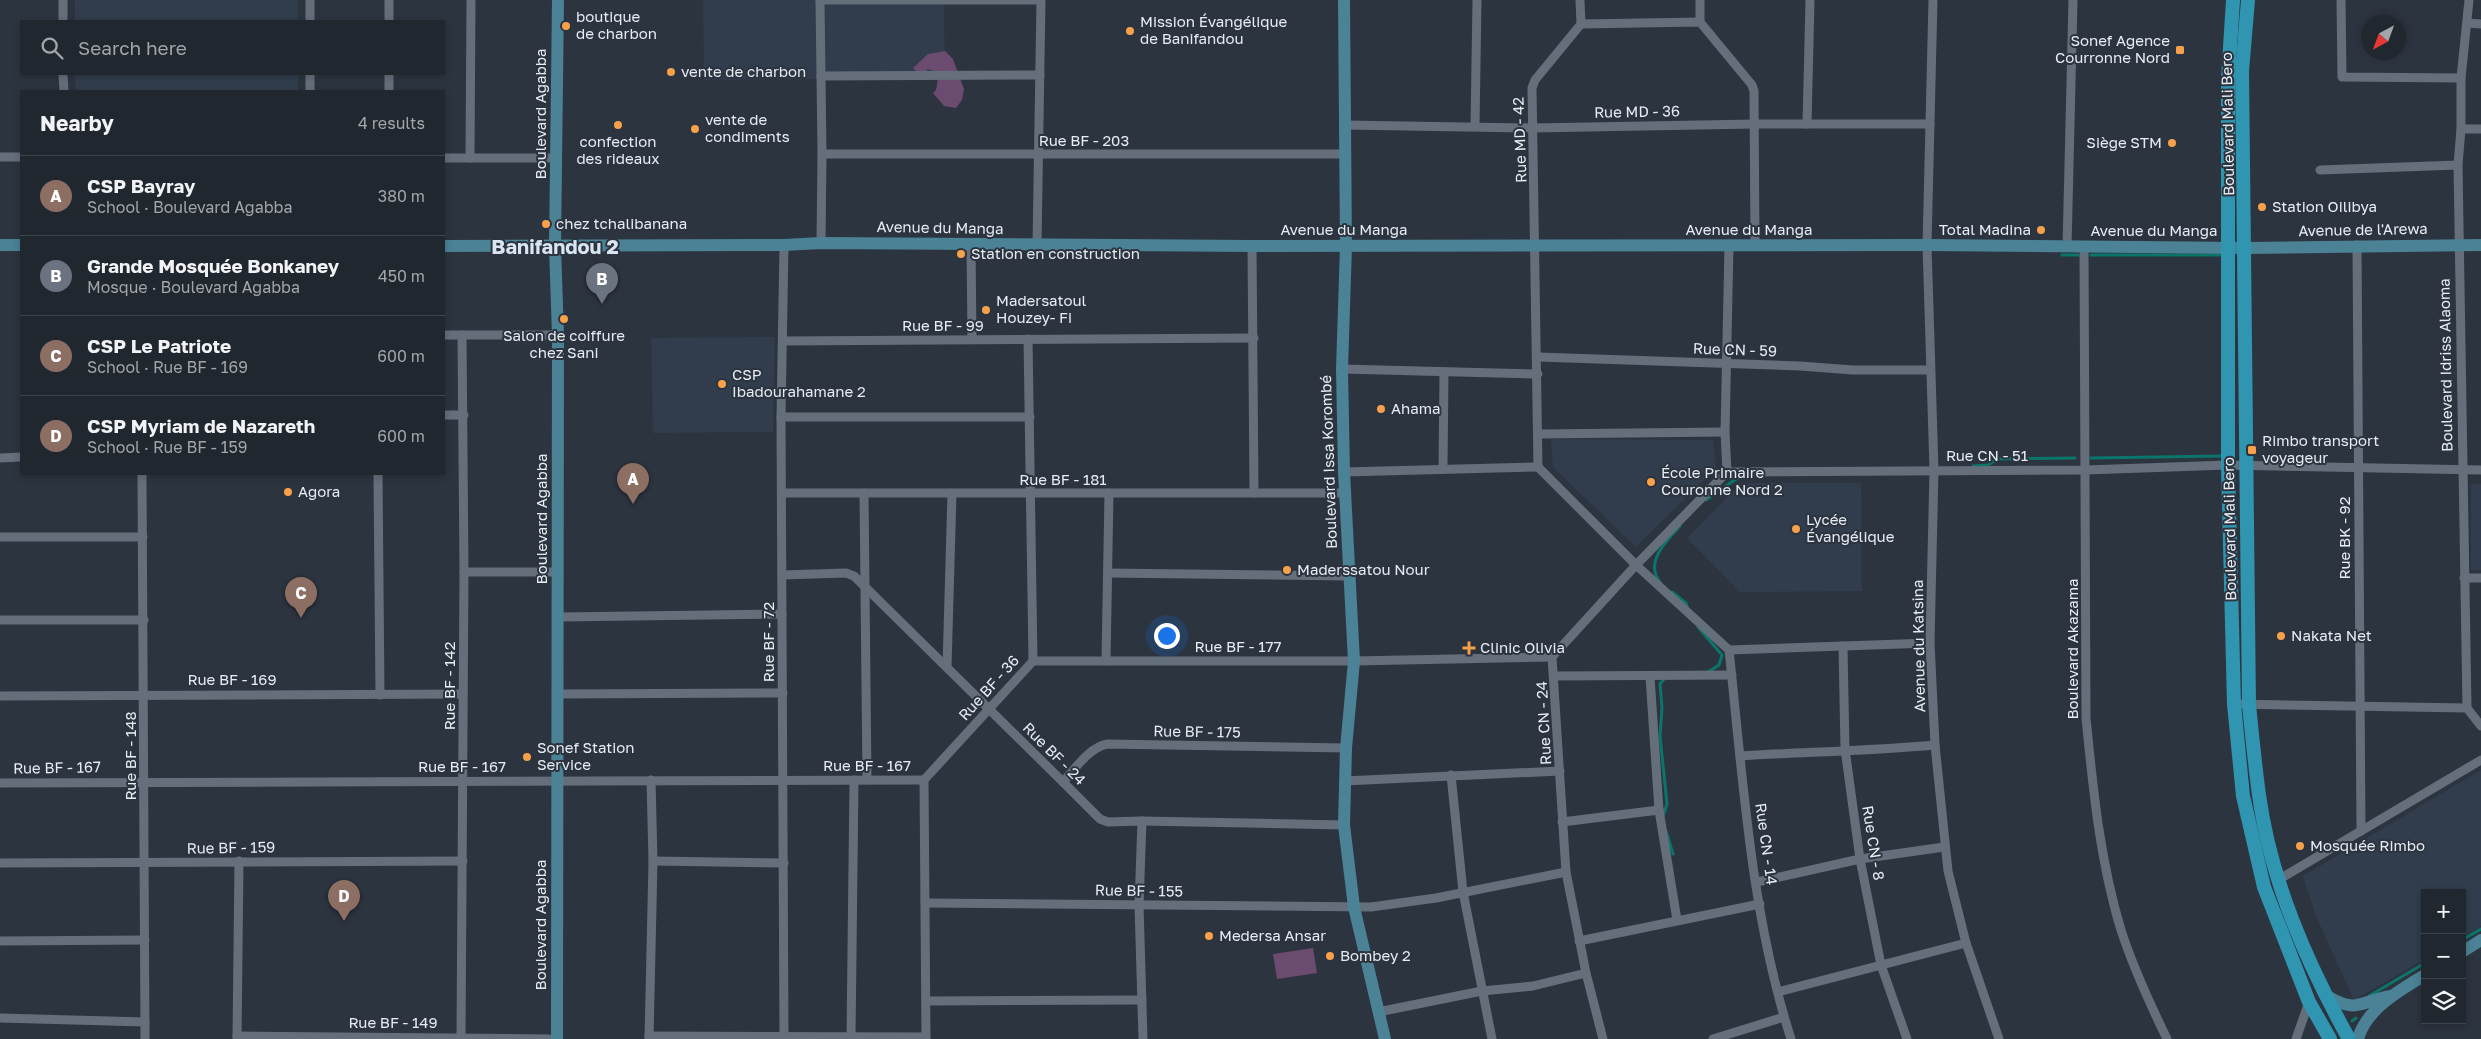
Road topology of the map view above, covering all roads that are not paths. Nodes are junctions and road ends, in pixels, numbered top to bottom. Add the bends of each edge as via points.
1 (63, 0) edge
2 (310, 0) edge
3 (389, 0) edge
4 (471, 0) edge
5 (558, 0) edge
6 (820, 0) edge
7 (1040, 0) edge
8 (1344, 0) edge
9 (1477, 0) edge
10 (1580, 0) edge
11 (1700, 0) edge
12 (1810, 0) edge
13 (1933, 0) edge
14 (2073, 0) edge
15 (2233, 0) edge
16 (2248, 0) edge
17 (2341, 0) edge
18 (2469, 0) edge
19 (63, 20) edge
20 (310, 20) edge
21 (389, 20) edge
22 (1700, 22) junction
23 (2466, 23) junction
24 (1581, 24) junction
25 (2481, 24) edge
26 (64, 75) edge
27 (310, 75) edge
28 (389, 75) edge
29 (1040, 75) junction
30 (821, 76) junction
31 (2461, 78) junction
32 (64, 90) edge
33 (310, 90) edge
34 (389, 90) edge
35 (1755, 124) junction
36 (1808, 124) junction
37 (1930, 124) junction
38 (1344, 125) junction
39 (1475, 126) junction
40 (1533, 128) junction
41 (2461, 129) junction
42 (2481, 129) edge
43 (822, 154) junction
44 (1039, 154) junction
45 (1346, 154) junction
46 (0, 157) edge
47 (20, 157) edge
48 (445, 158) edge
49 (470, 158) junction
50 (557, 158) junction
51 (2458, 165) junction
52 (2320, 170) dead end
53 (821, 243) junction
54 (0, 245) edge
55 (20, 245) edge
56 (784, 245) junction
57 (971, 245) junction
58 (1536, 245) junction
59 (1927, 245) junction
60 (2357, 245) junction
61 (2458, 245) junction
62 (2481, 245) edge
63 (445, 246) edge
64 (1038, 246) junction
65 (1252, 246) junction
66 (1346, 246) junction
67 (1729, 246) junction
68 (1755, 246) junction
69 (556, 247) junction
70 (2067, 247) junction
71 (2084, 247) junction
72 (2229, 247) junction
73 (2245, 248) junction
74 (445, 335) edge
75 (462, 335) junction
76 (558, 336) junction
77 (1254, 338) junction
78 (972, 339) junction
79 (1028, 339) junction
80 (783, 341) junction
81 (1538, 357) junction
82 (1727, 363) junction
83 (1342, 369) junction
84 (1930, 370) junction
85 (1444, 372) junction
86 (1538, 374) junction
87 (445, 415) edge
88 (464, 415) junction
89 (781, 417) junction
90 (1030, 418) junction
91 (1725, 432) junction
92 (1539, 434) junction
93 (0, 458) edge
94 (20, 458) edge
95 (2228, 465) junction
96 (2246, 466) junction
97 (1538, 467) junction
98 (2358, 468) junction
99 (1443, 469) junction
100 (1934, 470) junction
101 (2086, 470) junction
102 (2462, 470) junction
103 (2481, 470) edge
104 (1344, 472) junction
105 (1727, 472) junction
106 (142, 475) edge
107 (378, 475) edge
108 (782, 493) junction
109 (864, 493) junction
110 (952, 493) junction
111 (1110, 493) junction
112 (1254, 493) junction
113 (1346, 493) junction
114 (1031, 494) junction
115 (0, 537) edge
116 (144, 537) junction
117 (1636, 565) junction
118 (464, 572) junction
119 (559, 572) junction
120 (1108, 573) junction
121 (782, 575) junction
122 (1350, 576) junction
123 (2464, 578) junction
124 (2481, 578) edge
125 (864, 584) junction
126 (782, 614) junction
127 (559, 617) junction
128 (0, 620) edge
129 (144, 620) junction
130 (1930, 643) junction
131 (1843, 646) junction
132 (1729, 650) junction
133 (1552, 657) junction
134 (1032, 660) junction
135 (1106, 660) junction
136 (1354, 661) junction
137 (947, 667) junction
138 (1732, 675) junction
139 (1555, 676) junction
140 (1650, 677) junction
141 (783, 693) junction
142 (144, 694) junction
143 (463, 694) junction
144 (558, 694) junction
145 (380, 695) junction
146 (0, 696) edge
147 (2234, 704) junction
148 (2249, 705) junction
149 (2360, 706) junction
150 (989, 708) junction
151 (2467, 708) junction
152 (2481, 726) edge
153 (1935, 745) junction
154 (1346, 748) junction
155 (1845, 749) junction
156 (1740, 756) junction
157 (2481, 760) edge
158 (1560, 771) junction
159 (1451, 775) junction
160 (651, 780) junction
161 (783, 780) junction
162 (854, 780) junction
163 (867, 780) junction
164 (924, 780) junction
165 (144, 781) junction
166 (463, 781) junction
167 (556, 781) junction
168 (1344, 781) junction
169 (1063, 782) junction
170 (0, 783) edge
171 (1659, 810) junction
172 (1142, 822) junction
173 (1562, 822) junction
174 (1344, 825) junction
175 (2362, 831) junction
176 (1944, 847) junction
177 (1860, 859) junction
178 (463, 860) junction
179 (239, 861) junction
180 (653, 861) junction
181 (145, 862) junction
182 (0, 863) edge
183 (784, 863) junction
184 (1566, 872) junction
185 (2278, 880) junction
186 (1757, 882) junction
187 (1463, 892) junction
188 (925, 903) junction
189 (1760, 904) junction
190 (1139, 905) junction
191 (1354, 907) junction
192 (1677, 920) junction
193 (145, 940) junction
194 (2481, 940) edge
195 (0, 941) edge
196 (1579, 941) junction
197 (1966, 943) junction
198 (2466, 949) edge
199 (1882, 965) junction
200 (1586, 973) junction
201 (2421, 977) edge
202 (1482, 991) junction
203 (1778, 992) junction
204 (2325, 995) junction
205 (2391, 996) junction
206 (1142, 1000) junction
207 (926, 1001) junction
208 (2309, 1002) junction
209 (1378, 1012) junction
210 (1784, 1017) junction
211 (0, 1018) edge
212 (145, 1022) junction
213 (461, 1037) junction
214 (649, 1037) edge
215 (851, 1037) junction
216 (237, 1038) edge
217 (784, 1038) edge
218 (926, 1038) edge
219 (1997, 1038) edge
220 (145, 1039) edge
221 (549, 1039) edge
222 (557, 1039) edge
223 (1143, 1039) edge
224 (1385, 1039) edge
225 (1492, 1039) edge
226 (1603, 1039) edge
227 (1712, 1039) edge
228 (1791, 1039) edge
229 (1907, 1039) edge
230 (2167, 1039) edge
231 (2296, 1039) edge
232 (2330, 1039) edge
233 (2349, 1039) edge
234 (2358, 1039) edge

1 - 19 street
2 - 20 street
3 - 21 street
4 - 49 street
5 - 50 street, Boulevard Agabba
6 - 7 street
6 - 30 street
7 - 29 street
8 - 38 street, Boulevard Issa Korombé
9 - 39 street
10 - 24 street
11 - 22 street
12 - 36 street
13 - 37 street, Avenue du Katsina
14 - 70 street
15 - 72 main road, Boulevard Mali Bero via 2228,79
16 - 73 main road, Boulevard Mali Bero via 2242,71
17 - 31 street via 2342,77
18 - 23 street, Boulevard Idriss Alaoma
22 - 24 street
22 - 35 street via 1754,88
23 - 25 street
23 - 31 street, Boulevard Idriss Alaoma
24 - 40 street, Rue MD - 42 via 1533,84
26 - 32 street
27 - 33 street
28 - 34 street
29 - 30 street
29 - 44 street
30 - 43 street
31 - 41 street, Boulevard Idriss Alaoma
35 - 36 street, Rue MD - 36
35 - 40 street, Rue MD - 36
35 - 68 street
36 - 37 street, Rue MD - 36
37 - 59 street, Avenue du Katsina
38 - 39 street, Rue MD - 36
38 - 45 street, Boulevard Issa Korombé
39 - 40 street, Rue MD - 36
40 - 58 street, Rue MD - 42
41 - 42 street
41 - 51 street, Boulevard Idriss Alaoma
43 - 44 street, Rue BF - 203
43 - 53 street
44 - 45 street, Rue BF - 203
44 - 64 street
45 - 66 street, Boulevard Issa Korombé
46 - 47 street
48 - 49 street
49 - 50 street
50 - 69 street, Boulevard Agabba
51 - 52 street
51 - 61 street, Boulevard Idriss Alaoma
53 - 56 street, Avenue du Manga
53 - 57 street, Avenue du Manga
54 - 55 street
56 - 69 street, Avenue du Manga
56 - 80 street, Rue BF - 72
57 - 64 street, Avenue du Manga
57 - 78 street
58 - 66 street, Avenue du Manga
58 - 67 street, Avenue du Manga
58 - 81 street, Rue MD - 42
59 - 68 street, Avenue du Manga
59 - 70 street, Avenue du Manga
59 - 84 street, Avenue du Katsina
60 - 61 street, Avenue de l'Arewa
60 - 73 street, Avenue de l'Arewa
60 - 98 street, Rue BK - 92
61 - 62 street, Avenue de l'Arewa
61 - 102 street, Boulevard Idriss Alaoma
63 - 69 street, Avenue du Manga
64 - 65 street, Avenue du Manga
65 - 66 street, Avenue du Manga
65 - 77 street
66 - 83 street, Boulevard Issa Korombé
67 - 68 street, Avenue du Manga
67 - 82 street
69 - 76 street, Boulevard Agabba
70 - 71 street, Avenue du Manga
71 - 72 street, Avenue du Manga
71 - 101 street, Boulevard Akazama
72 - 73 street, Avenue du Manga
72 - 95 main road, Boulevard Mali Bero
73 - 96 main road, Boulevard Mali Bero
74 - 75 street
75 - 76 street
75 - 88 street, Rue BF - 142
76 - 119 street, Boulevard Agabba
77 - 79 street, Rue BF - 99
77 - 112 street
78 - 79 street, Rue BF - 99
78 - 80 street, Rue BF - 99
79 - 90 street, Rue BF - 36
80 - 89 street, Rue BF - 72
81 - 82 street, Rue CN - 59
81 - 86 street, Rue MD - 42
82 - 84 street, Rue CN - 59 via 1853,370
82 - 91 street
83 - 85 street
83 - 104 street, Boulevard Issa Korombé
84 - 100 street, Avenue du Katsina
85 - 86 street
85 - 99 street
86 - 92 street, Rue MD - 42
87 - 88 street
88 - 118 street, Rue BF - 142
89 - 90 street
89 - 108 street, Rue BF - 72
90 - 114 street, Rue BF - 36
91 - 92 street
91 - 105 street
92 - 97 street, Rue MD - 42
93 - 94 street
95 - 96 street, Rue CN - 51
95 - 101 street, Rue CN - 51
95 - 147 main road, Boulevard Mali Bero
96 - 98 street, Rue CN - 51
96 - 148 main road, Boulevard Mali Bero
97 - 99 street
97 - 117 street
98 - 102 street, Rue CN - 51
98 - 149 street, Rue BK - 92
99 - 104 street
100 - 101 street, Rue CN - 51
100 - 105 street, Rue CN - 51
100 - 130 street, Avenue du Katsina
101 - 230 street, Boulevard Akazama via 2086,718 2093,788 2104,859 2121,930
102 - 103 street, Rue CN - 51
102 - 123 street, Boulevard Idriss Alaoma
104 - 113 street, Boulevard Issa Korombé
105 - 117 street
106 - 116 street, Rue BF - 148
107 - 145 street
108 - 109 street, Rue BF - 181
108 - 121 street, Rue BF - 72
109 - 110 street, Rue BF - 181
109 - 125 street
110 - 114 street, Rue BF - 181
110 - 137 street
111 - 112 street, Rue BF - 181
111 - 114 street, Rue BF - 181
111 - 120 street
112 - 113 street, Rue BF - 181
113 - 122 street, Boulevard Issa Korombé
114 - 134 street, Rue BF - 36
115 - 116 street
116 - 129 street, Rue BF - 148
117 - 132 street
117 - 133 street
118 - 119 street
118 - 143 street, Rue BF - 142
119 - 127 street, Boulevard Agabba
120 - 122 street
120 - 135 street
121 - 125 street, Rue BF - 24 via 846,573
121 - 126 street, Rue BF - 72
122 - 136 street, Boulevard Issa Korombé
123 - 124 street
123 - 151 street, Boulevard Idriss Alaoma
125 - 137 street, Rue BF - 24
125 - 163 street
126 - 127 street
126 - 141 street, Rue BF - 72
127 - 144 street, Boulevard Agabba
128 - 129 street
129 - 142 street, Rue BF - 148
130 - 131 street
130 - 153 street, Avenue du Katsina
131 - 132 street
131 - 155 street, Rue CN - 8
132 - 138 street, Rue CN - 14
133 - 136 street, Rue BF - 177
133 - 139 street, Rue CN - 24
134 - 135 street, Rue BF - 177
134 - 150 street, Rue BF - 36
135 - 136 street, Rue BF - 177
136 - 154 street, Boulevard Issa Korombé
137 - 150 street, Rue BF - 24
138 - 140 street
138 - 156 street, Rue CN - 14
139 - 140 street
139 - 158 street, Rue CN - 24
140 - 171 street
141 - 144 street
141 - 161 street, Rue BF - 72
142 - 145 street, Rue BF - 169
142 - 146 street, Rue BF - 169
142 - 165 street, Rue BF - 148
143 - 145 street, Rue BF - 169
143 - 166 street, Rue BF - 142
144 - 167 street, Boulevard Agabba
147 - 148 street
147 - 208 main road, Boulevard Mali Bero via 2243,796 2264,887
148 - 149 street
148 - 185 main road, Boulevard Mali Bero via 2259,797
149 - 151 street
149 - 175 street, Rue BK - 92
150 - 164 street, Rue BF - 36
150 - 169 street, Rue BF - 24
151 - 152 street
153 - 155 street
153 - 176 street, Avenue du Katsina
154 - 168 street, Boulevard Issa Korombé
154 - 169 street, Rue BF - 175 via 1108,744 1092,751
155 - 156 street
155 - 177 street, Rue CN - 8
156 - 186 street, Rue CN - 14
157 - 175 street
158 - 159 street
158 - 173 street, Rue CN - 24
159 - 168 street
159 - 187 street
160 - 161 street, Rue BF - 167
160 - 167 street, Rue BF - 167
160 - 180 street
161 - 162 street, Rue BF - 167
161 - 183 street, Rue BF - 72
162 - 163 street, Rue BF - 167
162 - 215 street
163 - 164 street, Rue BF - 167
164 - 188 street
165 - 166 street, Rue BF - 167
165 - 170 street, Rue BF - 167
165 - 181 street, Rue BF - 148
166 - 167 street, Rue BF - 167
166 - 178 street, Rue BF - 142
167 - 222 street, Boulevard Agabba
168 - 174 street, Boulevard Issa Korombé
169 - 172 street, Rue BF - 24 via 1100,819
171 - 173 street
171 - 192 street
172 - 174 street, Rue BF - 24
172 - 190 street
173 - 184 street, Rue CN - 24
174 - 191 street, Boulevard Issa Korombé
175 - 185 street
176 - 177 street
176 - 197 street, Avenue du Katsina
177 - 186 street
177 - 199 street, Rue CN - 8
178 - 179 street, Rue BF - 159
178 - 213 street, Rue BF - 142
179 - 181 street, Rue BF - 159
179 - 216 street
180 - 183 street
180 - 214 street
181 - 182 street, Rue BF - 159
181 - 193 street, Rue BF - 148
183 - 217 street, Rue BF - 72
184 - 187 street, Rue BF - 155
184 - 196 street, Rue CN - 24
185 - 204 main road, Boulevard Mali Bero via 2295,929
186 - 189 street, Rue CN - 14
187 - 191 street, Rue BF - 155 via 1388,906
187 - 202 street
188 - 190 street, Rue BF - 155
188 - 207 street
189 - 192 street
189 - 203 street, Rue CN - 14
190 - 191 street, Rue BF - 155
190 - 206 street
191 - 209 street, Boulevard Issa Korombé
192 - 196 street
193 - 195 street
193 - 212 street, Rue BF - 148
194 - 198 street
196 - 200 street, Rue CN - 24
197 - 199 street
197 - 219 street, Avenue du Katsina
199 - 203 street
199 - 229 street, Rue CN - 8
200 - 202 street via 1533,986
200 - 226 street, Rue CN - 24
201 - 205 street
202 - 209 street
202 - 225 street
203 - 210 street, Rue CN - 14
204 - 205 street via 2344,1006
204 - 233 main road, Boulevard Mali Bero
205 - 234 street via 2366,1023
206 - 207 street
206 - 223 street
207 - 218 street
208 - 231 street
208 - 232 main road, Boulevard Mali Bero
209 - 224 street, Boulevard Issa Korombé
210 - 227 street
210 - 228 street, Rue CN - 14
211 - 212 street
212 - 220 street, Rue BF - 148
213 - 216 street, Rue BF - 149
213 - 221 street, Rue BF - 149
214 - 217 street
215 - 217 street
215 - 218 street

